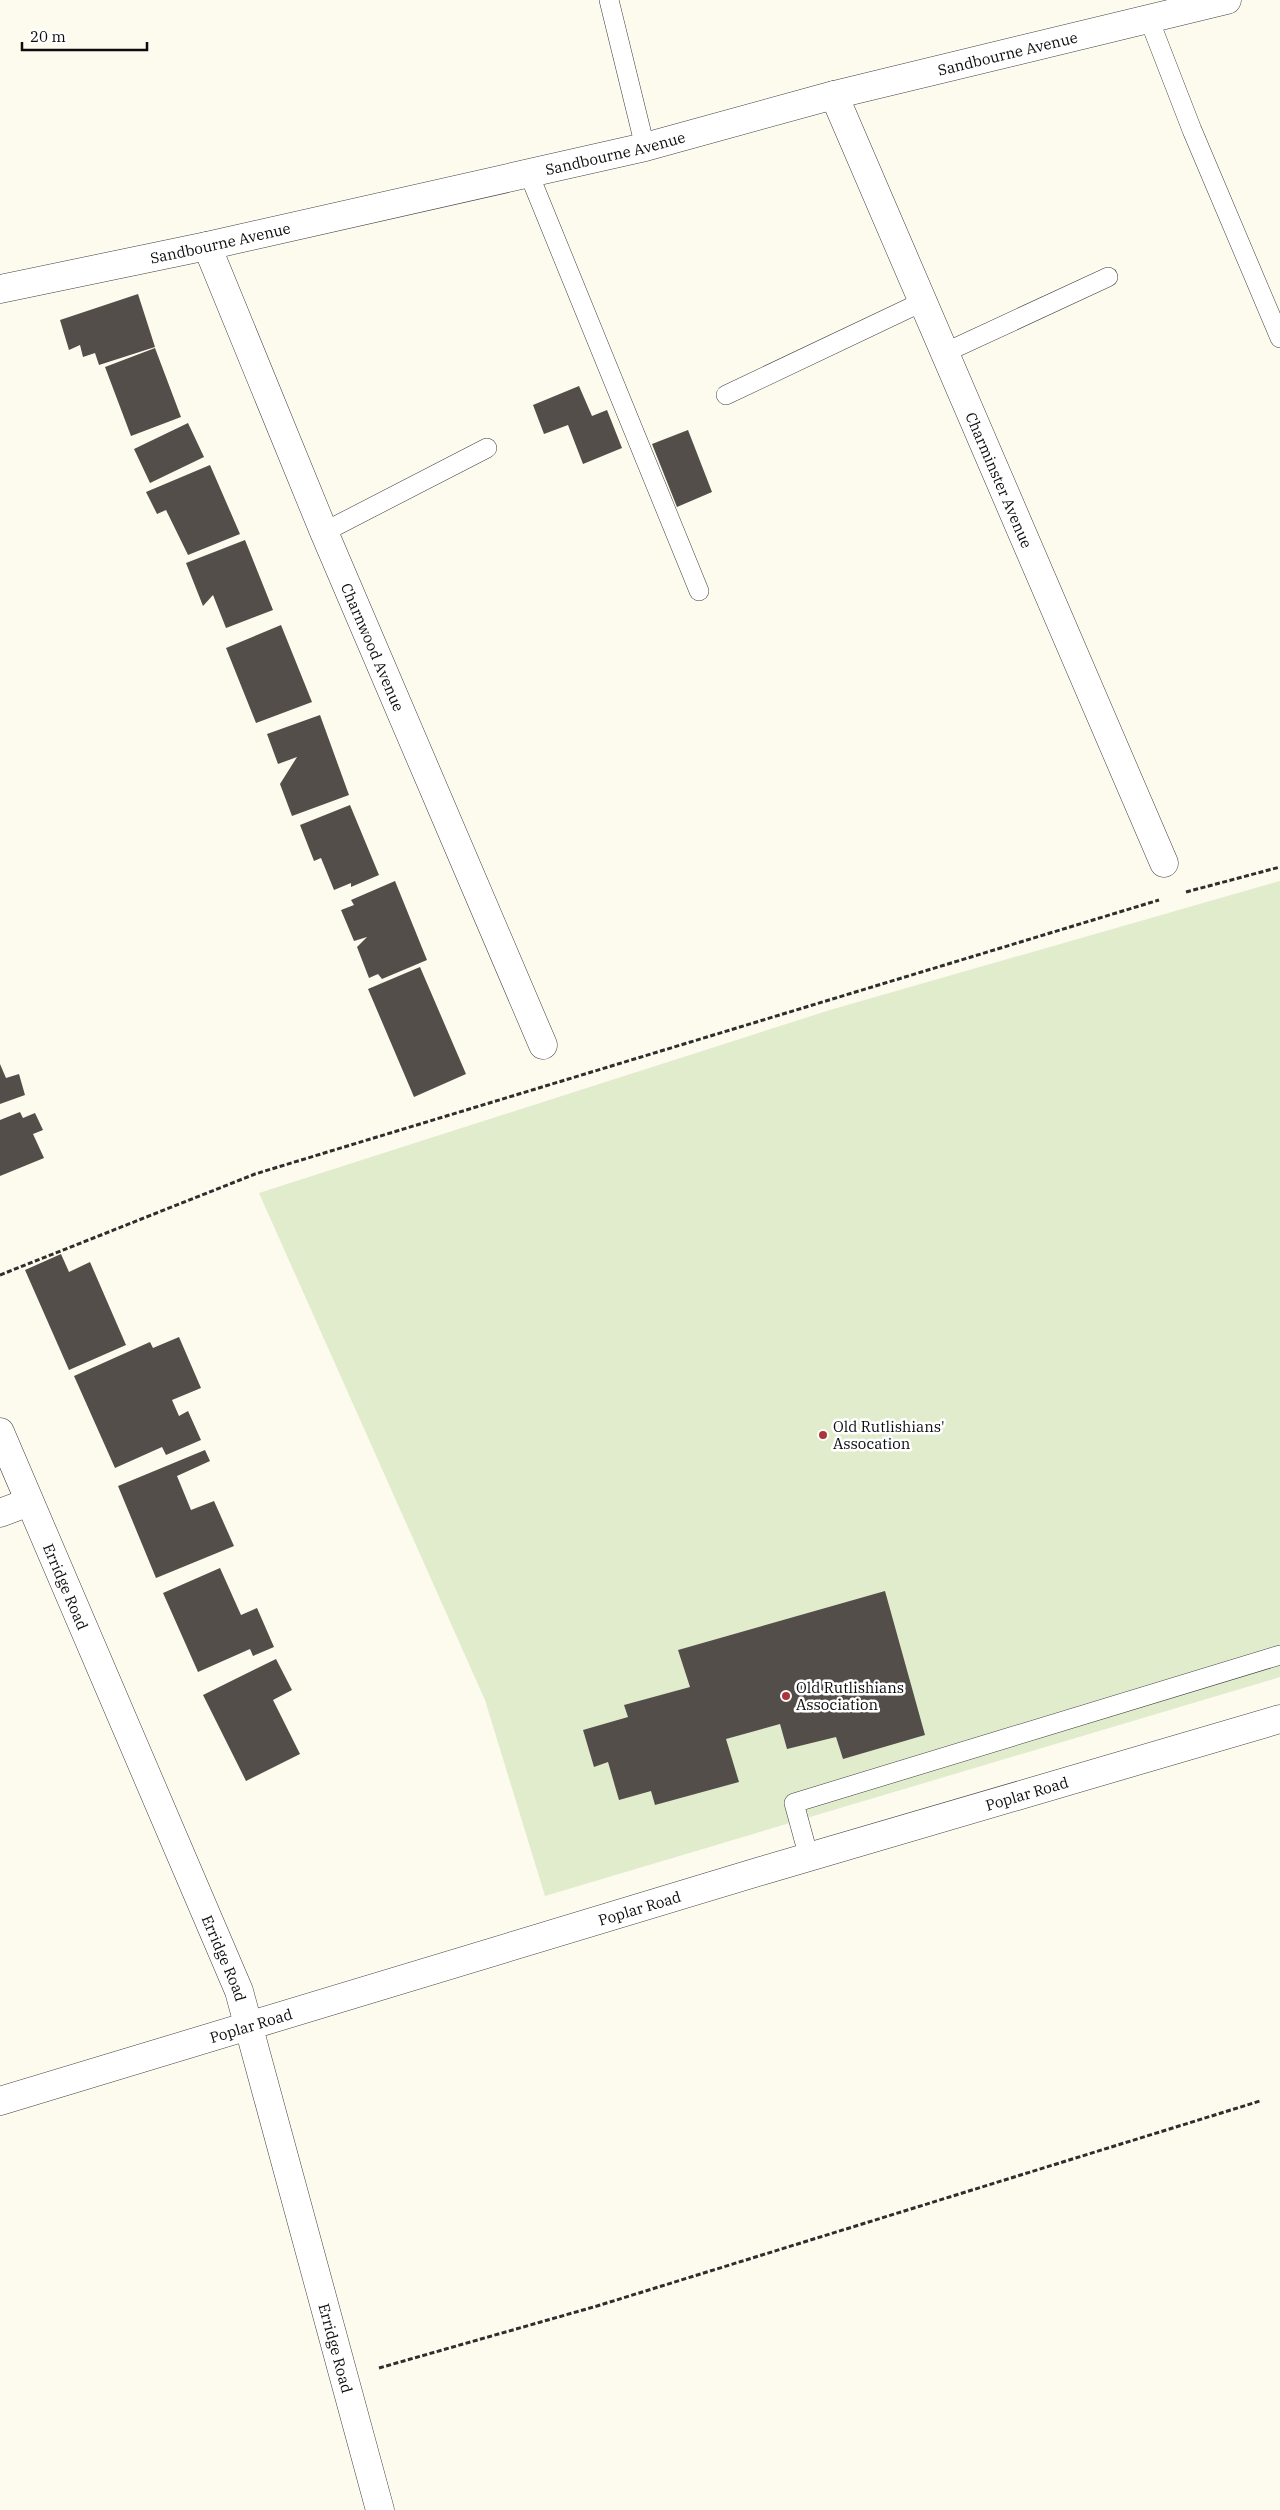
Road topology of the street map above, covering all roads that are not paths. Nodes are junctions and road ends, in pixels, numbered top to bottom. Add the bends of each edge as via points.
1 (609, 0) edge
2 (1227, 0) edge
3 (1149, 19) junction
4 (834, 95) junction
5 (645, 147) junction
6 (529, 174) junction
7 (206, 246) junction
8 (1108, 277) dead end
9 (0, 289) edge
10 (922, 302) junction
11 (1280, 338) edge
12 (944, 353) junction
13 (726, 395) dead end
14 (487, 448) dead end
15 (324, 532) junction
16 (700, 591) dead end
17 (1164, 863) dead end
18 (543, 1046) dead end
19 (0, 1432) edge
20 (29, 1502) junction
21 (0, 1513) edge
22 (1280, 1655) edge
23 (1280, 1719) edge
24 (809, 1858) junction
25 (249, 2025) junction
26 (0, 2101) edge
27 (380, 2510) edge

1 - 5 lane
2 - 3 street, Sandbourne Avenue
3 - 4 street, Sandbourne Avenue
3 - 11 lane
4 - 5 street, Sandbourne Avenue
4 - 10 street, Charminster Avenue
5 - 6 street, Sandbourne Avenue
6 - 7 street, Sandbourne Avenue
6 - 16 lane
7 - 9 street, Sandbourne Avenue
7 - 15 street, Charnwood Avenue
8 - 12 lane
10 - 12 street, Charminster Avenue
10 - 13 lane
12 - 17 street, Charminster Avenue
14 - 15 lane
15 - 18 street, Charnwood Avenue
19 - 20 street, Erridge Road
20 - 21 street
20 - 25 street, Erridge Road via 196,1888 239,1991
22 - 24 lane via 794,1803
23 - 24 street, Poplar Road
24 - 25 street, Poplar Road
25 - 26 street, Poplar Road
25 - 27 street, Erridge Road

